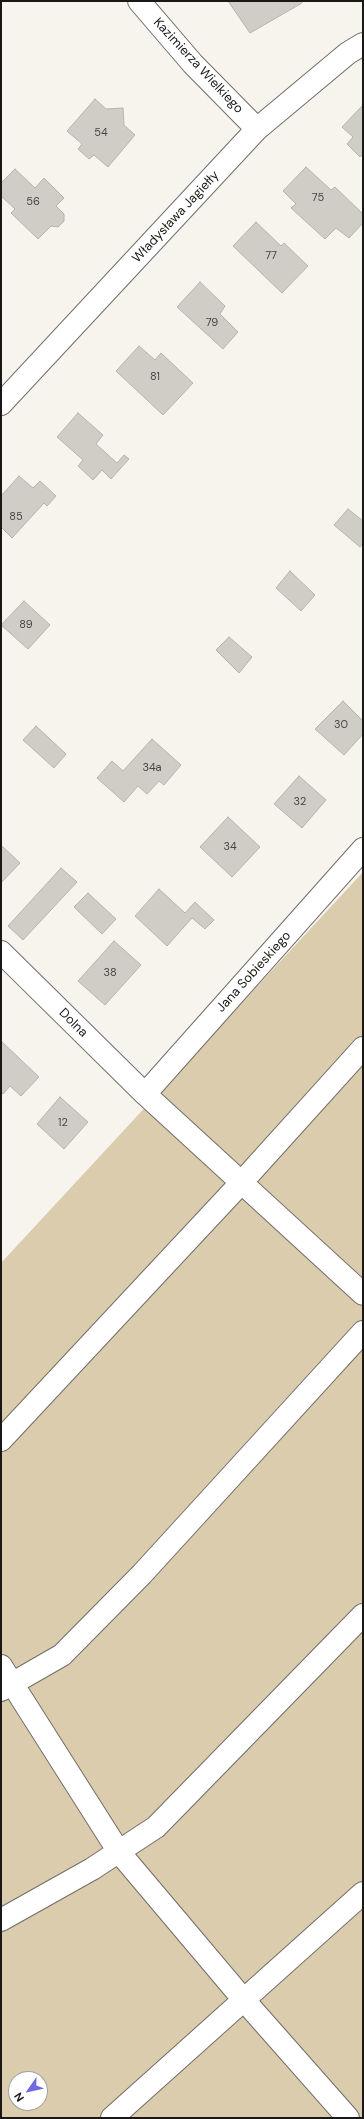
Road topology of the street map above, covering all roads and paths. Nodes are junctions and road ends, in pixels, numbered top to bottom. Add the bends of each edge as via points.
1 (139, 1) edge
2 (363, 44) edge
3 (257, 129) junction
4 (1, 404) edge
5 (363, 849) edge
6 (1, 952) edge
7 (363, 1048) edge
8 (145, 1094) junction
9 (241, 1183) junction
10 (363, 1294) edge
11 (363, 1332) edge
12 (1, 1440) edge
13 (363, 1615) edge
14 (5, 1680) edge
15 (118, 1852) junction
16 (363, 1893) edge
17 (1, 1920) edge
18 (243, 2000) junction
19 (112, 2118) edge
20 (348, 2118) edge

1 - 3 street, Kazimierza Wielkiego via 193,64
2 - 3 street, Władysława Jagiełły via 348,53
3 - 4 street, Władysława Jagiełły
5 - 8 street, Jana Sobieskiego
6 - 8 street, Dolna
7 - 9 street
8 - 9 street, Dolna
9 - 10 street, Dolna
9 - 12 street
11 - 14 street via 142,1574 62,1655
13 - 15 street via 156,1827
14 - 15 street
15 - 17 street
15 - 18 street
16 - 18 street
18 - 19 street
18 - 20 street

